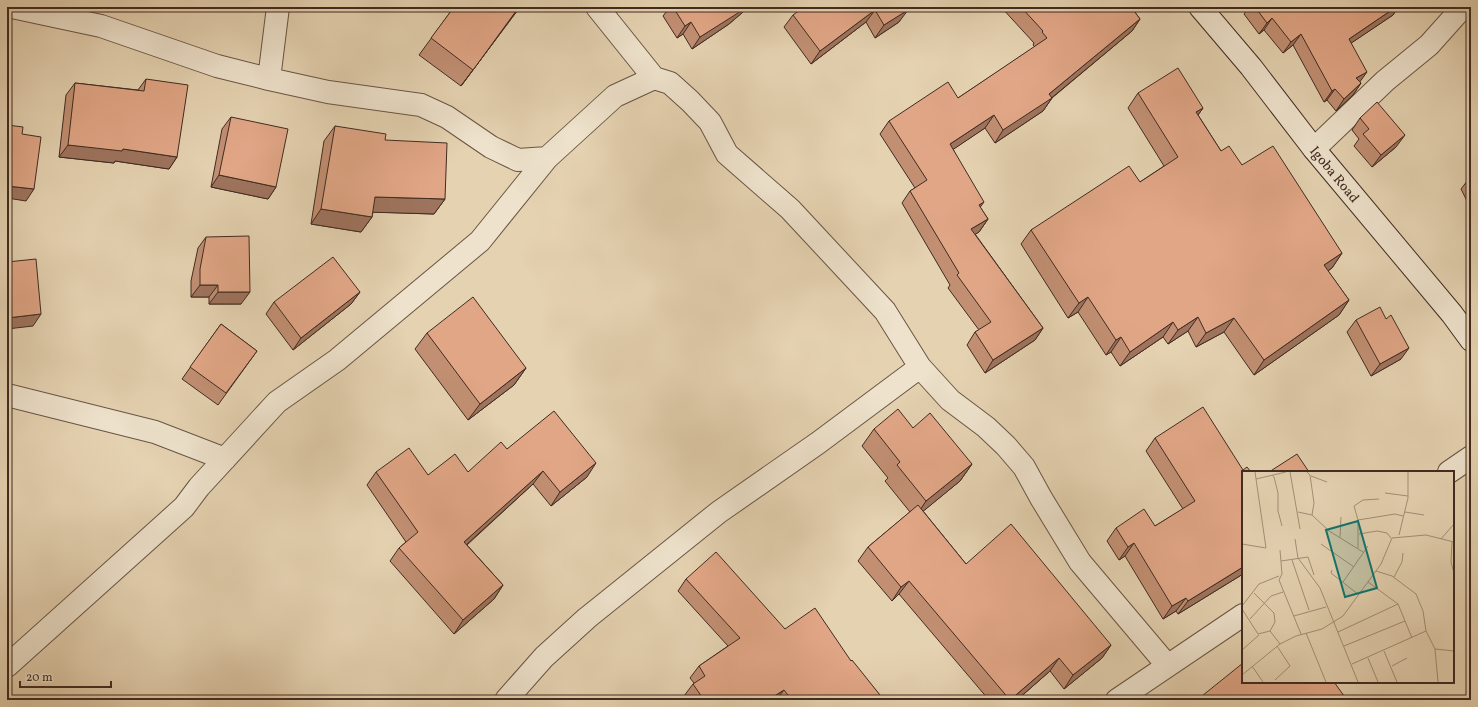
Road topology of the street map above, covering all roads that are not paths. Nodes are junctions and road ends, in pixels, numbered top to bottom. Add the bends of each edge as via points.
1 (12, 7) edge
2 (278, 7) edge
3 (597, 7) edge
4 (1200, 7) edge
5 (1463, 7) edge
6 (654, 78) junction
7 (269, 79) junction
8 (1314, 149) junction
9 (547, 158) junction
10 (1471, 340) edge
11 (920, 367) junction
12 (7, 395) edge
13 (1471, 457) edge
14 (225, 459) junction
15 (1450, 471) edge
16 (1242, 616) edge
17 (1167, 665) junction
18 (7, 666) edge
19 (506, 700) edge
20 (1117, 700) edge

1 - 7 street via 101,26 217,66
2 - 7 street
3 - 6 street
4 - 8 street, Igoba Road via 1251,67
5 - 8 street via 1429,45 1385,81
6 - 9 street via 615,96
6 - 11 street via 670,83 690,101 710,122 727,154 790,209 840,261 885,310
7 - 9 street via 328,92 421,105 446,117 490,147 518,160
8 - 10 street, Igoba Road
9 - 14 street via 480,241 337,360 277,402
11 - 17 street via 950,400 986,427 1024,467 1080,562
11 - 19 street via 719,512 593,613 544,657
12 - 14 street via 155,432
13 - 15 street
14 - 18 street via 184,507
16 - 17 street
17 - 20 street

